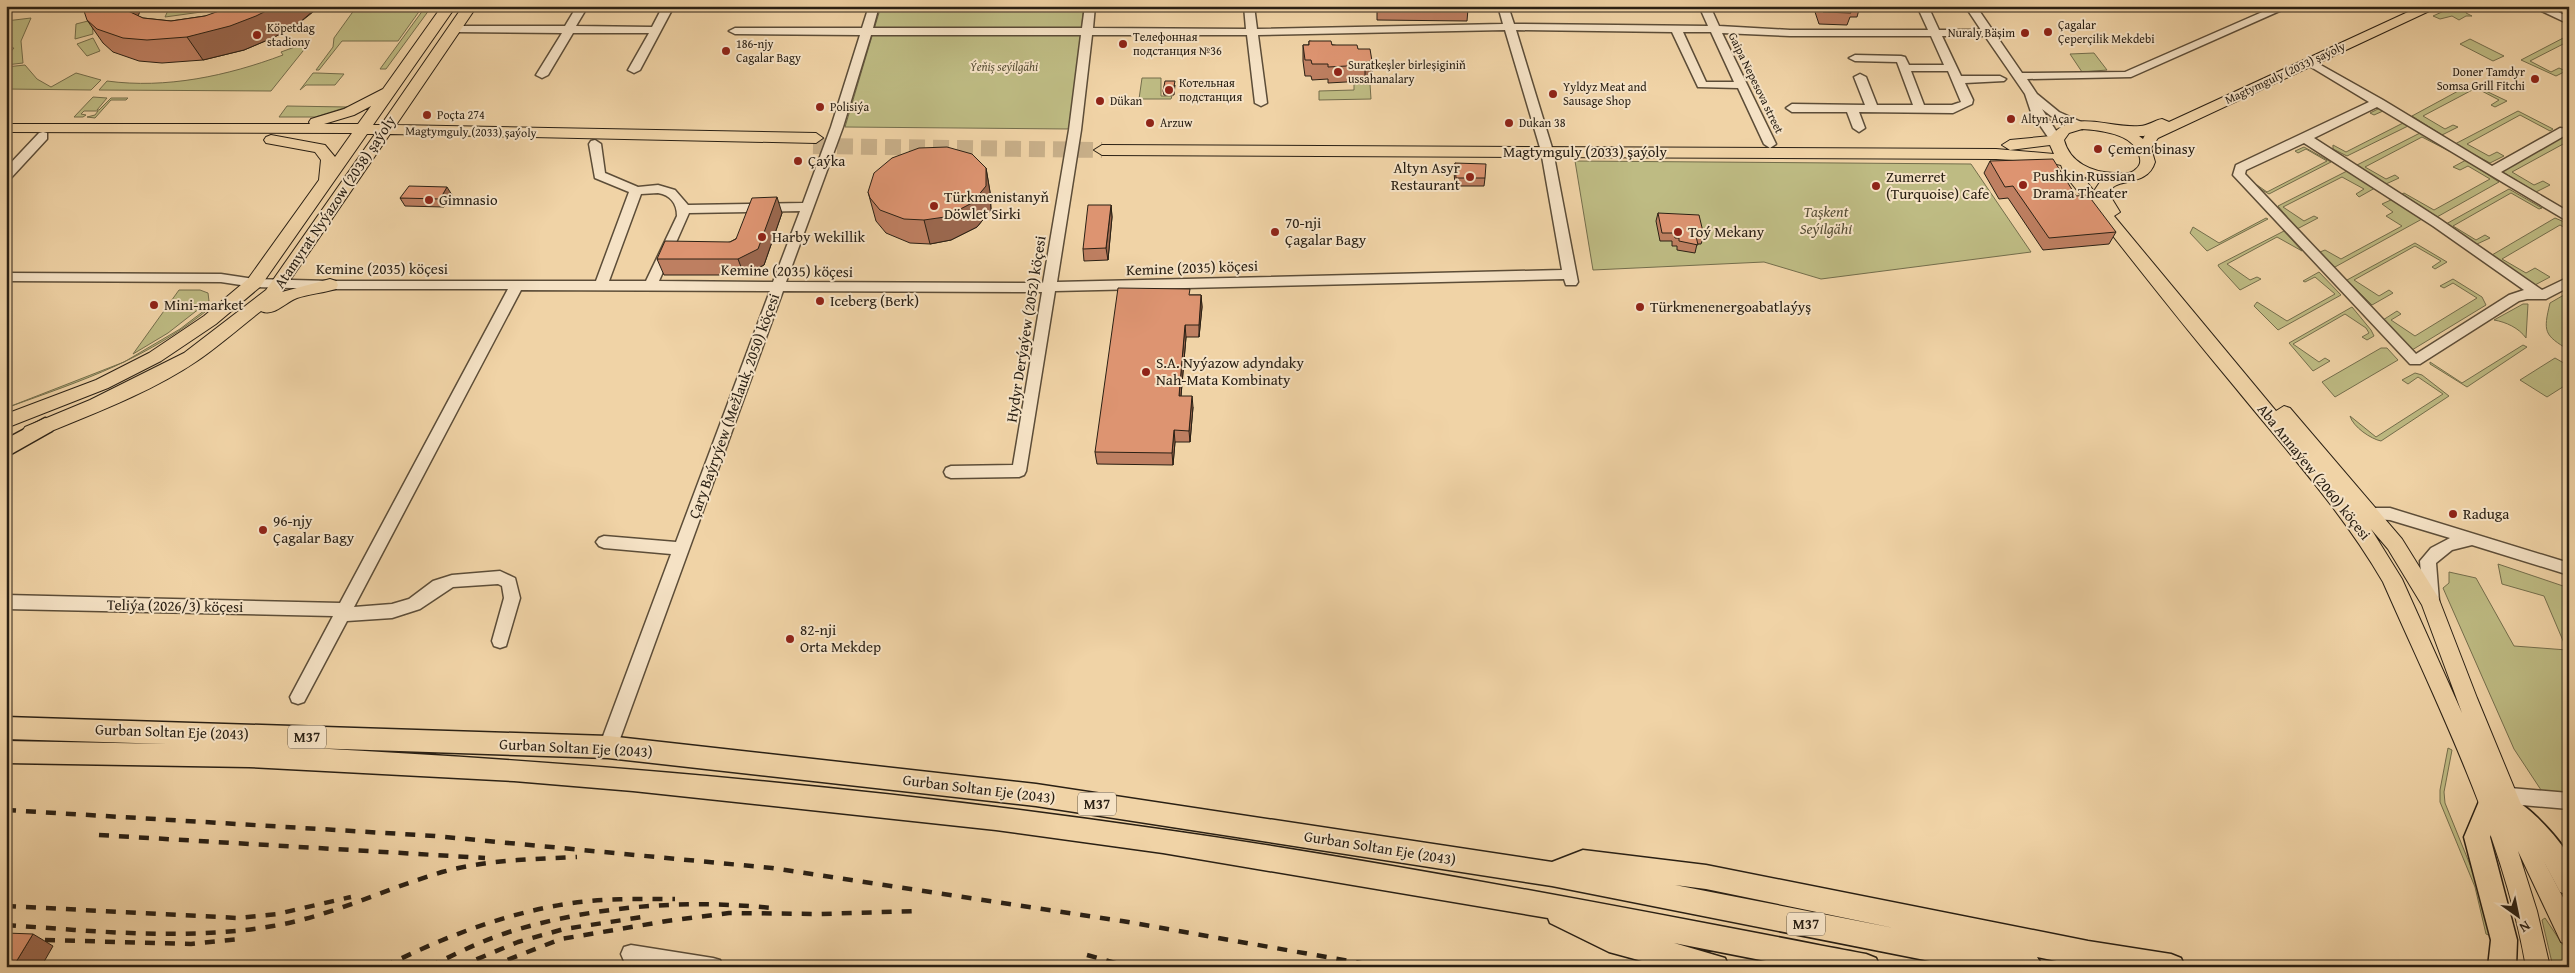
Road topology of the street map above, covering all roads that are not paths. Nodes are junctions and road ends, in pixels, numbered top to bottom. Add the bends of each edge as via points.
1 (449, 6) edge
2 (470, 6) edge
3 (583, 6) edge
4 (669, 6) edge
5 (874, 6) edge
6 (1090, 6) edge
7 (1249, 6) edge
8 (1503, 6) edge
9 (1704, 6) edge
10 (1922, 6) edge
11 (1970, 6) edge
12 (2286, 6) edge
13 (2415, 6) edge
14 (2433, 6) edge
15 (2536, 6) edge
16 (2569, 21) edge
17 (1508, 28) junction
18 (454, 29) junction
19 (570, 29) junction
20 (1715, 29) junction
21 (655, 30) junction
22 (1677, 30) junction
23 (735, 31) dead end
24 (867, 31) junction
25 (1088, 32) junction
26 (1251, 32) junction
27 (1936, 33) junction
28 (1988, 33) junction
29 (1855, 58) dead end
30 (2310, 62) junction
31 (1905, 68) junction
32 (1952, 68) junction
33 (634, 70) dead end
34 (542, 75) dead end
35 (2017, 76) junction
36 (1860, 77) dead end
37 (2000, 79) dead end
38 (1958, 80) junction
39 (1741, 85) junction
40 (390, 90) junction
41 (2031, 94) junction
42 (2379, 102) junction
43 (1261, 103) dead end
44 (1792, 108) dead end
45 (1852, 108) junction
46 (1872, 108) junction
47 (1920, 109) junction
48 (1937, 109) junction
49 (1942, 122) dead end
50 (2082, 125) junction
51 (6, 128) edge
52 (1859, 128) dead end
53 (2118, 131) junction
54 (2567, 131) edge
55 (266, 134) junction
56 (360, 134) junction
57 (380, 134) junction
58 (6, 135) edge
59 (43, 136) junction
60 (2305, 138) junction
61 (2056, 140) junction
62 (595, 144) junction
63 (1103, 144) tunnel mouth
64 (1770, 144) junction
65 (1545, 146) junction
66 (2144, 148) junction
67 (2068, 162) junction
68 (2493, 171) junction
69 (6, 176) edge
70 (2114, 178) junction
71 (324, 185) junction
72 (636, 191) junction
73 (808, 207) junction
74 (684, 209) junction
75 (2569, 218) edge
76 (6, 277) edge
77 (2569, 281) edge
78 (254, 283) junction
79 (280, 285) junction
80 (517, 285) junction
81 (601, 285) junction
82 (651, 285) junction
83 (330, 286) junction
84 (778, 286) junction
85 (1050, 288) junction
86 (2541, 296) junction
87 (190, 357) junction
88 (6, 421) edge
89 (45, 426) junction
90 (6, 442) edge
91 (6, 449) edge
92 (951, 472) dead end
93 (2360, 514) junction
94 (2474, 539) junction
95 (604, 542) dead end
96 (681, 549) junction
97 (2569, 569) edge
98 (6, 602) edge
99 (2431, 603) junction
100 (342, 612) junction
101 (500, 641) dead end
102 (298, 697) dead end
103 (6, 721) edge
104 (6, 728) edge
105 (45, 728) junction
106 (608, 747) junction
107 (6, 752) edge
108 (2569, 801) edge
109 (2499, 802) junction
110 (1552, 874) junction
111 (2569, 884) edge
112 (1539, 904) junction
113 (2569, 934) edge
114 (631, 954) dead end
115 (713, 967) edge
116 (1715, 967) edge
117 (1866, 967) edge
118 (2030, 967) edge
119 (2171, 967) edge
120 (2502, 967) edge
121 (2538, 967) edge

1 - 40 main road, Atamyrat Nyýazow (2038) şaýoly
2 - 18 main road, Atamyrat Nyýazow (2038) şaýoly
3 - 19 street
4 - 21 street
5 - 24 street, Çary Baýryýew (Mežlauk, 2050) köçesi
6 - 25 street, Hydyr Derýaýew (2052) köçesi
7 - 26 street
8 - 17 street
9 - 20 street, Gaipa Nepesova street
10 - 27 street
11 - 28 street
12 - 35 street via 2127,75
13 - 53 main road, Magtymguly (2033) şaýoly via 2145,131
14 - 30 main road, Magtymguly (2033) şaýoly
15 - 16 street
17 - 22 street
17 - 26 street
17 - 65 street
18 - 19 street
18 - 57 main road, Atamyrat Nyýazow (2038) şaýoly
19 - 21 street
19 - 34 street
20 - 22 street
20 - 27 street via 1790,33
20 - 39 street, Gaipa Nepesova street
21 - 33 street
22 - 39 street via 1702,85
23 - 24 street
24 - 25 street
24 - 73 street, Çary Baýryýew (Mežlauk, 2050) köçesi via 838,127
25 - 26 street
25 - 85 street, Hydyr Derýaýew (2052) köçesi
26 - 43 street
27 - 28 street
27 - 32 street
28 - 35 street
29 - 31 street via 1899,58
30 - 42 street
30 - 66 main road, Magtymguly (2033) şaýoly via 2152,135
31 - 32 street
31 - 47 street
32 - 38 street
35 - 41 street
36 - 46 street
37 - 38 street
38 - 48 street via 1966,104 1953,109
39 - 64 street, Gaipa Nepesova street
40 - 55 main road via 334,118 292,123
40 - 56 main road, Atamyrat Nyýazow (2038) şaýoly
41 - 50 street via 2055,114
41 - 61 street
42 - 60 street
42 - 68 street
44 - 45 street
45 - 46 street
45 - 52 street
46 - 47 street
47 - 48 street
48 - 49 street
50 - 53 main road
50 - 61 main road via 2064,130
51 - 55 main road, Magtymguly (2033) şaýoly
53 - 66 main road
54 - 68 street
55 - 56 main road, Magtymguly (2033) şaýoly
55 - 59 main road, Magtymguly (2033) şaýoly
55 - 71 main road via 320,148 329,160
56 - 57 main road, Magtymguly (2033) şaýoly
56 - 71 main road, Atamyrat Nyýazow (2038) şaýoly
57 - 62 main road, Magtymguly (2033) şaýoly
57 - 62 main road, Magtymguly (2033) şaýoly via 815,142
57 - 79 main road, Atamyrat Nyýazow (2038) şaýoly
58 - 59 main road, Magtymguly (2033) şaýoly
59 - 69 street
60 - 86 street
60 - 86 street via 2240,168 2239,175 2415,362 2514,298 2526,294
61 - 64 main road, Magtymguly (2033) şaýoly via 1992,146
61 - 67 main road, Aba Annaýew (2060) köçesi via 2056,146
62 - 72 street via 599,175
63 - 65 main road, Magtymguly (2033) şaýoly
64 - 65 main road, Magtymguly (2033) şaýoly
65 - 67 main road, Magtymguly (2033) şaýoly via 1996,154 2047,157
65 - 85 street, Kemine (2035) köçesi via 1570,278
66 - 70 main road via 2148,162 2145,169 2138,174
67 - 70 main road, Magtymguly (2033) şaýoly via 2088,173
67 - 93 main road, Aba Annaýew (2060) köçesi via 2070,172 2191,323
68 - 75 street
70 - 93 main road, Aba Annaýew (2060) köçesi via 2103,185 2103,200
71 - 78 main road, Atamyrat Nyýazow (2038) şaýoly
72 - 74 street via 654,188 669,191 678,196
72 - 81 street
73 - 74 street
73 - 84 street, Çary Baýryýew (Mežlauk, 2050) köçesi
74 - 82 street
76 - 78 street, Kemine (2035) köçesi via 221,278
77 - 86 street
78 - 79 street, Kemine (2035) köçesi
78 - 88 main road, Atamyrat Nyýazow (2038) şaýoly via 210,320 155,357 102,384
79 - 83 street, Kemine (2035) köçesi
79 - 87 main road, Atamyrat Nyýazow (2038) şaýoly
80 - 81 street, Kemine (2035) köçesi
80 - 83 street, Kemine (2035) köçesi
80 - 100 street
81 - 82 street, Kemine (2035) köçesi
82 - 84 street, Kemine (2035) köçesi
83 - 87 main road via 299,292 274,302 217,345
84 - 85 street, Kemine (2035) köçesi
84 - 96 street, Çary Baýryýew (Mežlauk, 2050) köçesi
85 - 92 street, Hydyr Derýaýew (2052) köçesi via 1019,471
87 - 89 main road, Atamyrat Nyýazow (2038) şaýoly via 133,388
89 - 90 main road, Atamyrat Nyýazow (2038) şaýoly
89 - 91 highway
93 - 94 street via 2390,514
93 - 99 main road, Aba Annaýew (2060) köçesi via 2396,544
93 - 109 main road, Aba Annaýew (2060) köçesi
94 - 97 street
94 - 99 street via 2454,541 2438,549 2428,561
95 - 96 street
96 - 106 street, Çary Baýryýew (Mežlauk, 2050) köçesi
98 - 100 street, Teliýa (2026/3) köçesi
99 - 109 main road, Aba Annaýew (2060) köçesi
100 - 101 street, Teliýa (2026/3) köçesi via 392,611 414,604 452,581 500,577 509,583 512,598
100 - 102 street
103 - 105 highway
104 - 105 highway, Gurban Soltan Eje (2043) / M37
105 - 106 highway, Gurban Soltan Eje (2043) / M37
106 - 110 highway, Gurban Soltan Eje (2043) / M37 via 1036,795
107 - 112 highway, Gurban Soltan Eje (2043) / M37 via 249,756 514,770 633,780 996,818 1144,838
108 - 109 street
109 - 111 highway via 2553,854
109 - 113 main road, Aba Annaýew (2060) köçesi
109 - 120 highway via 2477,837 2504,940
109 - 121 main road, Aba Annaýew (2060) köçesi
110 - 118 highway, Gurban Soltan Eje (2043) / M37
110 - 119 highway via 1583,862 1706,877 2088,954
112 - 116 highway via 1609,939
112 - 117 highway, Gurban Soltan Eje (2043) / M37
114 - 115 street

